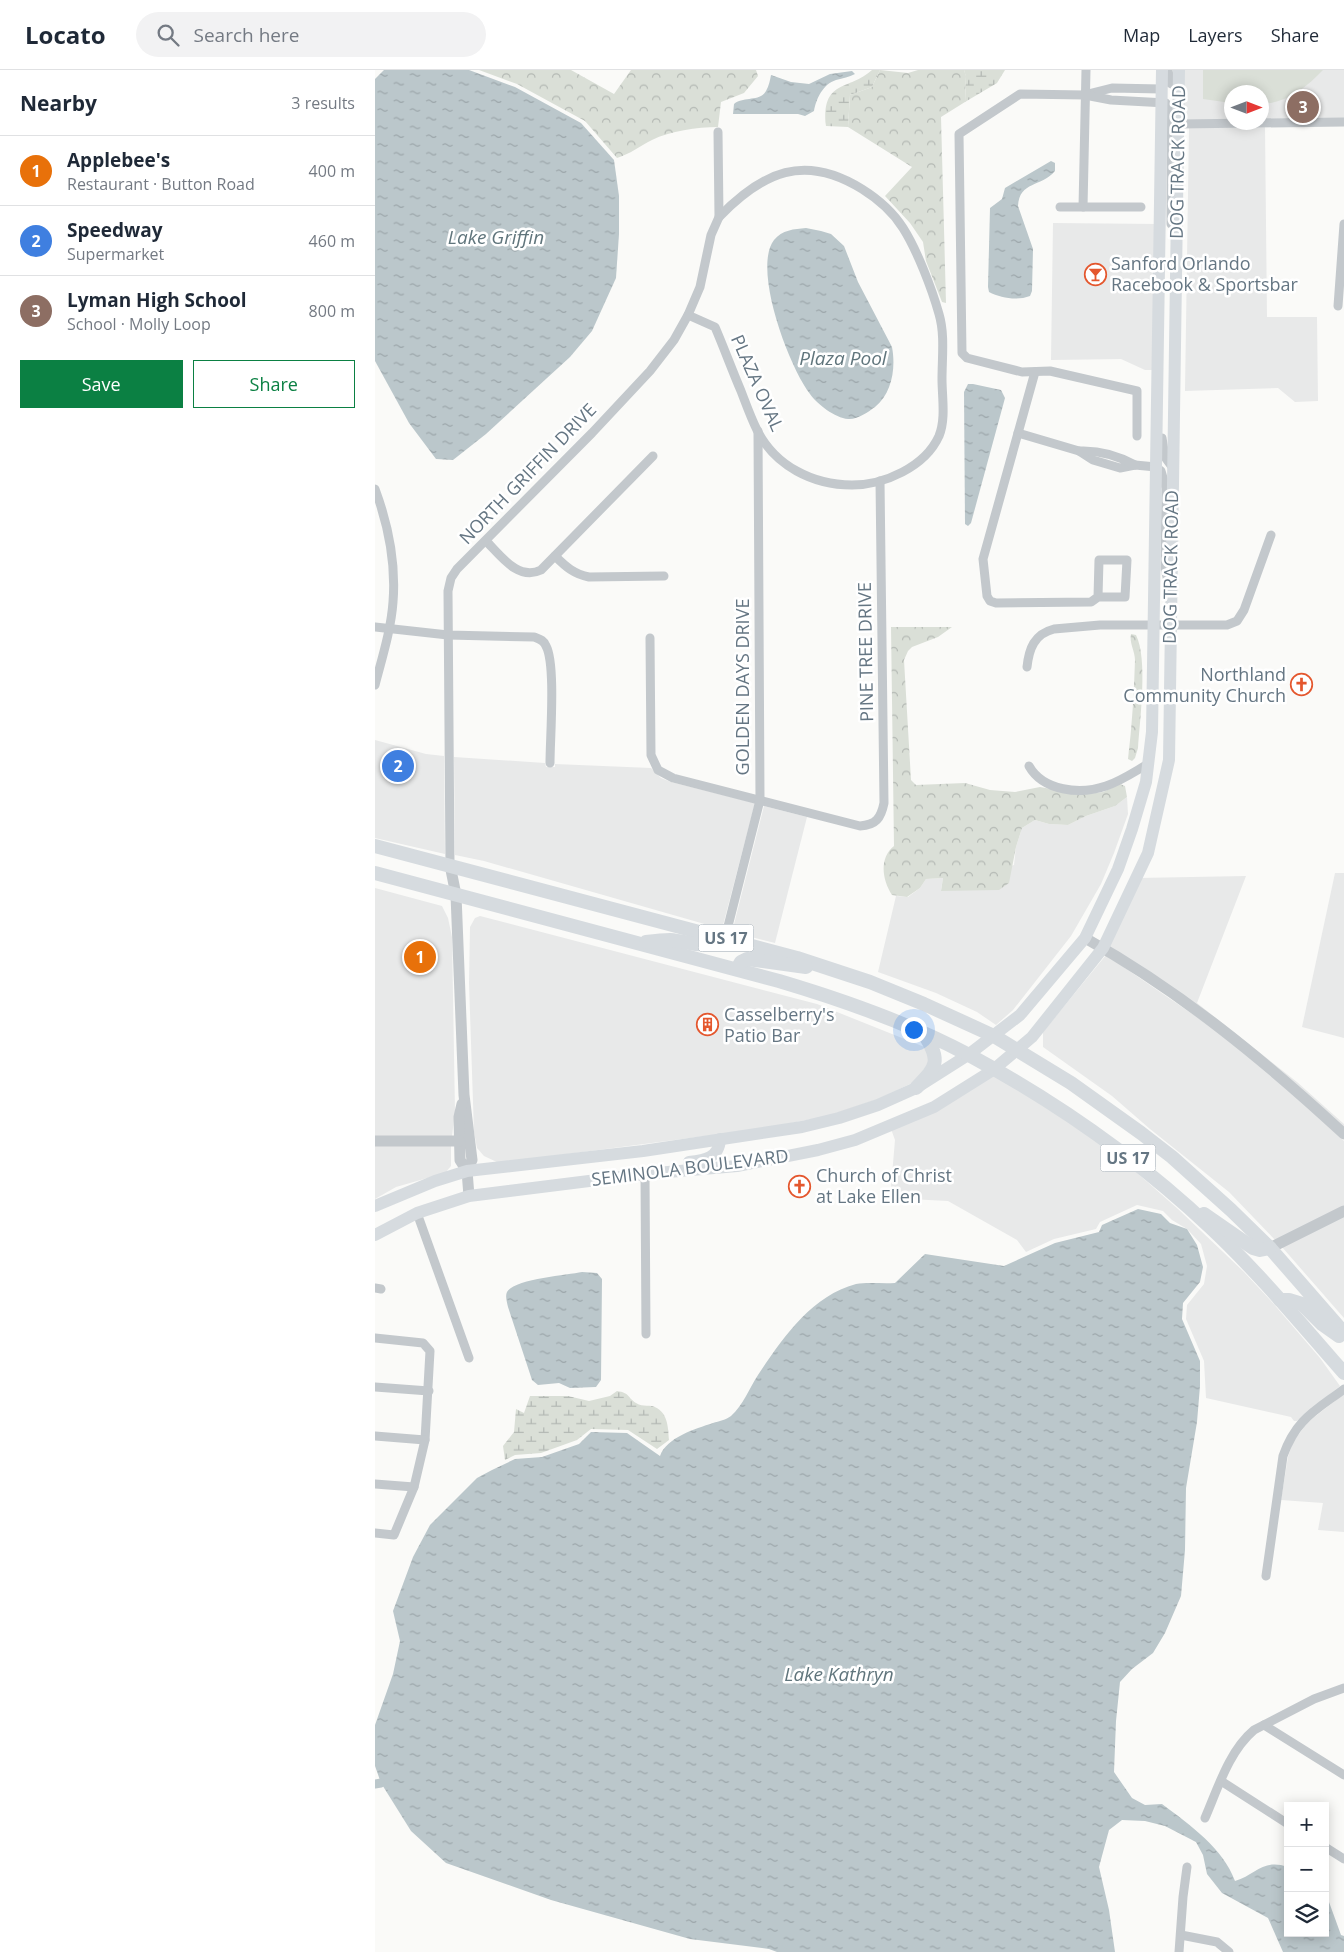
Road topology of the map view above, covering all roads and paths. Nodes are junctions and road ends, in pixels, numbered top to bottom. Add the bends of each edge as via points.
1 (1086, 70) edge
2 (1161, 70) edge
3 (1168, 70) edge
4 (1179, 70) edge
5 (1179, 88) junction
6 (1085, 95) junction
7 (1161, 95) junction
8 (1344, 122) edge
9 (1179, 124) junction
10 (717, 132) dead end
11 (1060, 207) dead end
12 (1083, 207) junction
13 (1141, 207) dead end
14 (719, 217) junction
15 (1344, 224) edge
16 (1159, 276) junction
17 (1176, 281) junction
18 (1338, 306) dead end
19 (688, 315) junction
20 (1035, 372) junction
21 (758, 431) junction
22 (1018, 434) junction
23 (1137, 436) dead end
24 (1079, 451) junction
25 (1105, 453) junction
26 (653, 456) dead end
27 (1103, 463) junction
28 (1135, 465) junction
29 (1156, 468) junction
30 (1173, 468) junction
31 (880, 481) junction
32 (375, 488) edge
33 (1271, 535) dead end
34 (486, 541) junction
35 (555, 556) junction
36 (664, 576) dead end
37 (1171, 593) junction
38 (1098, 596) junction
39 (1170, 624) junction
40 (1154, 625) junction
41 (375, 627) edge
42 (389, 629) junction
43 (448, 635) junction
44 (650, 638) dead end
45 (1027, 667) dead end
46 (375, 685) edge
47 (550, 763) dead end
48 (1148, 764) junction
49 (1029, 766) dead end
50 (761, 800) junction
51 (375, 846) edge
52 (450, 865) junction
53 (375, 874) edge
54 (456, 895) junction
55 (725, 938) junction
56 (1085, 938) junction
57 (636, 943) junction
58 (1103, 948) junction
59 (737, 969) junction
60 (832, 969) junction
61 (924, 1034) junction
62 (993, 1036) junction
63 (1018, 1050) junction
64 (968, 1055) junction
65 (993, 1070) junction
66 (916, 1088) junction
67 (464, 1095) junction
68 (1344, 1134) edge
69 (720, 1139) junction
70 (375, 1141) edge
71 (459, 1141) junction
72 (467, 1171) junction
73 (645, 1174) junction
74 (469, 1196) junction
75 (1180, 1200) junction
76 (375, 1206) edge
77 (1344, 1211) edge
78 (417, 1213) junction
79 (375, 1235) edge
80 (1270, 1248) junction
81 (1280, 1300) junction
82 (1344, 1333) edge
83 (646, 1334) dead end
84 (375, 1338) edge
85 (1344, 1340) edge
86 (469, 1358) dead end
87 (1344, 1373) edge
88 (375, 1387) edge
89 (1344, 1388) edge
90 (429, 1391) junction
91 (375, 1436) edge
92 (425, 1440) junction
93 (375, 1484) edge
94 (414, 1487) junction
95 (375, 1534) edge
96 (1266, 1576) dead end
97 (1344, 1688) edge
98 (1334, 1691) junction
99 (1344, 1697) edge
100 (1264, 1725) junction
101 (1344, 1775) edge
102 (1221, 1781) junction
103 (1205, 1818) dead end
104 (1284, 1821) edge
105 (1329, 1850) edge
106 (1344, 1859) edge
107 (1187, 1867) dead end
108 (1181, 1935) junction
109 (1179, 1952) edge
110 (1229, 1952) edge

1 - 6 street
2 - 7 main road, DOG TRACK ROAD
3 - 5 street via 1170,83
4 - 5 main road, DOG TRACK ROAD
5 - 9 main road, DOG TRACK ROAD
6 - 7 street via 1119,100
6 - 7 street via 1112,88
6 - 12 street
6 - 20 street via 1020,94 959,134 961,349 967,358 1022,372
7 - 16 main road, DOG TRACK ROAD
7 - 17 street via 1171,110 1170,265
8 - 9 street
9 - 17 main road, DOG TRACK ROAD
10 - 14 street, NORTH GRIFFIN DRIVE
11 - 12 street
12 - 13 street
14 - 19 street, NORTH GRIFFIN DRIVE via 711,235 700,287
14 - 31 street, PLAZA OVAL via 760,182 798,170 818,171 834,174 874,197 903,228 940,315 943,421 932,448 900,473
15 - 18 street
16 - 29 main road, DOG TRACK ROAD
16 - 30 street via 1165,297 1162,445 1167,462
17 - 30 main road, DOG TRACK ROAD
19 - 21 street, PLAZA OVAL via 715,327
19 - 34 street, NORTH GRIFFIN DRIVE via 650,371
20 - 22 street
20 - 23 street via 1050,371 1137,391
21 - 31 street, PLAZA OVAL via 781,460 813,479 841,485
21 - 50 street, GOLDEN DAYS DRIVE
22 - 24 street
22 - 38 street via 983,559 987,596 996,603 1091,602
24 - 25 street
24 - 27 street
25 - 27 street
25 - 28 street
26 - 35 street
27 - 28 street via 1120,468
28 - 29 street
29 - 37 street via 1166,482 1165,568
29 - 40 main road, DOG TRACK ROAD
30 - 37 main road, DOG TRACK ROAD
31 - 50 street, PINE TREE DRIVE via 882,814 868,826 860,826
32 - 42 street via 393,564
33 - 39 street via 1237,621 1227,625
34 - 35 street via 523,573 533,574 541,570
34 - 43 street, NORTH GRIFFIN DRIVE via 451,578
35 - 36 street via 569,570 589,577
37 - 39 main road, DOG TRACK ROAD
38 - 38 street via 1125,597 1127,560 1099,560
39 - 40 street
39 - 58 main road, DOG TRACK ROAD via 1169,760 1148,852
40 - 45 street via 1100,624 1047,631 1034,640
40 - 48 main road, DOG TRACK ROAD via 1152,732
41 - 42 street
42 - 43 street
42 - 46 street
43 - 47 street via 534,637 546,645 551,666
43 - 52 street, NORTH GRIFFIN DRIVE
44 - 50 street via 651,755 658,770 673,778
48 - 49 street via 1119,781 1096,789 1052,785 1039,780
48 - 56 main road, DOG TRACK ROAD via 1119,869
50 - 55 street, GOLDEN DAYS DRIVE
51 - 52 main road, US 17
52 - 54 street
52 - 55 main road, US 17
53 - 54 main road, US 17
54 - 57 main road, US 17
54 - 67 street
55 - 57 main road via 706,945 669,940
55 - 60 main road, US 17
56 - 58 street
56 - 62 main road, DOG TRACK ROAD via 1020,1015
57 - 59 main road, US 17
58 - 63 main road, DOG TRACK ROAD via 1035,1035
58 - 68 street via 1227,1032
59 - 60 main road via 741,962 752,959
59 - 61 main road, US 17 via 823,994
60 - 62 main road, US 17 via 924,1004
61 - 64 main road, US 17
61 - 66 main road via 933,1048 935,1060 933,1070
62 - 63 main road, US 17
62 - 64 main road, SEMINOLA BOULEVARD
63 - 65 main road, SEMINOLA BOULEVARD
63 - 80 main road, US 17 via 1141,1133 1199,1180
64 - 65 main road, US 17
64 - 66 main road, SEMINOLA BOULEVARD
65 - 73 main road, SEMINOLA BOULEVARD via 934,1107 855,1140 737,1166
65 - 75 main road, US 17 via 1096,1134
66 - 69 main road, SEMINOLA BOULEVARD via 839,1118
67 - 71 street via 459,1117
67 - 72 street via 472,1160
69 - 72 main road, SEMINOLA BOULEVARD
69 - 73 main road via 719,1149 709,1159 658,1166
70 - 71 street
71 - 72 street via 460,1160
72 - 74 street
72 - 76 main road, SEMINOLA BOULEVARD via 435,1180
73 - 74 main road, SEMINOLA BOULEVARD
73 - 83 street
74 - 78 main road, SEMINOLA BOULEVARD
75 - 80 main road via 1253,1248
75 - 81 main road, US 17
77 - 80 street
78 - 79 main road, SEMINOLA BOULEVARD
78 - 86 street
80 - 82 main road, US 17
81 - 85 main road via 1302,1304
81 - 87 main road, US 17
84 - 90 street via 423,1342 430,1351
88 - 90 street
89 - 96 street via 1304,1419 1288,1440
90 - 92 street
91 - 92 street
92 - 94 street
93 - 94 street
94 - 95 street via 394,1535
97 - 98 street
98 - 99 street
98 - 100 street
100 - 101 street
100 - 102 street via 1246,1737
102 - 103 street
102 - 104 street
105 - 106 street
107 - 108 street
108 - 109 street
108 - 110 street via 1217,1942

